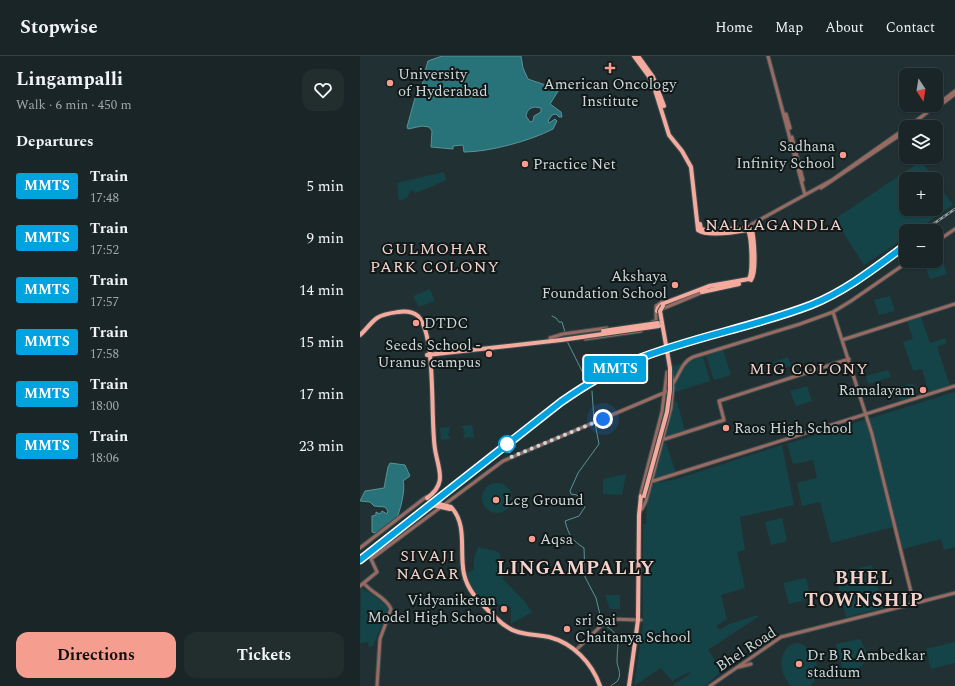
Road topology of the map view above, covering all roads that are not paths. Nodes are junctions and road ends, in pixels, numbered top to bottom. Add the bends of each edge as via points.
1 (634, 56) edge
2 (638, 56) edge
3 (769, 56) edge
4 (955, 92) edge
5 (919, 120) edge
6 (920, 120) edge
7 (899, 134) edge
8 (899, 135) edge
9 (806, 195) junction
10 (779, 210) junction
11 (749, 228) junction
12 (955, 229) edge
13 (943, 237) edge
14 (899, 268) edge
15 (706, 289) junction
16 (955, 304) edge
17 (833, 312) junction
18 (410, 313) junction
19 (659, 321) junction
20 (640, 324) junction
21 (360, 337) edge
22 (562, 338) junction
23 (550, 340) junction
24 (842, 340) junction
25 (428, 345) junction
26 (435, 352) junction
27 (428, 354) junction
28 (848, 360) junction
29 (955, 386) edge
30 (673, 387) junction
31 (666, 392) junction
32 (673, 394) junction
33 (662, 412) junction
34 (669, 414) junction
35 (866, 415) junction
36 (662, 439) junction
37 (650, 482) junction
38 (428, 498) junction
39 (444, 505) junction
40 (640, 508) junction
41 (433, 513) junction
42 (458, 520) junction
43 (360, 548) edge
44 (364, 583) junction
45 (360, 586) edge
46 (955, 593) edge
47 (914, 602) junction
48 (639, 620) junction
49 (763, 649) junction
50 (576, 650) junction
51 (752, 664) dead end
52 (739, 667) junction
53 (735, 669) junction
54 (377, 686) edge
55 (600, 686) edge
56 (630, 686) edge
57 (710, 686) edge

1 - 11 main road via 655,90 669,135 691,167 698,230 712,233
2 - 11 main road via 658,88 672,135 685,151 693,167 700,228
3 - 9 street
4 - 5 street
4 - 6 street
7 - 9 street
8 - 10 street via 834,182
9 - 10 street
10 - 11 street
11 - 15 main road via 754,262 753,278 748,282
12 - 13 street
14 - 17 street
15 - 19 street via 663,308
15 - 19 main road, bridge via 660,305 657,309
15 - 19 street via 694,290 659,304 656,308
16 - 24 street
17 - 24 street
17 - 30 street via 690,358
18 - 21 main road via 382,317
18 - 25 main road via 421,321
18 - 27 main road via 422,329
19 - 20 street
19 - 22 main road, bridge
19 - 40 main road, bridge via 668,368 668,390 665,412
20 - 22 street via 570,334
20 - 22 street, bridge via 640,332 571,340
22 - 23 main road
23 - 26 main road
23 - 27 main road
24 - 28 street
25 - 26 main road
25 - 27 main road
26 - 27 main road
27 - 38 main road via 433,444 440,474 436,488
27 - 38 main road via 435,447 441,474 436,490
28 - 35 street
28 - 36 street via 719,401 724,420
29 - 35 street
30 - 31 street
30 - 31 street via 671,370 668,371
30 - 32 street
31 - 32 street
31 - 33 street
31 - 39 street via 504,460
32 - 34 street
33 - 34 street
33 - 40 street via 643,483
34 - 36 street
35 - 37 street
35 - 47 street
36 - 37 street
37 - 40 street via 646,501
38 - 43 street
39 - 41 street
39 - 41 main road via 434,505
39 - 42 main road
39 - 42 main road via 456,512
40 - 48 main road
41 - 44 street via 372,559 377,572
42 - 50 main road via 464,574 474,596 508,629 550,638
44 - 45 street
44 - 54 street via 391,607 380,639
46 - 47 street, Bhel Road
47 - 49 street, Bhel Road via 781,637
48 - 50 street via 610,619
48 - 56 main road
49 - 52 street
49 - 53 street, Bhel Road
50 - 55 main road via 588,663
51 - 52 street
52 - 53 street
53 - 57 street, Bhel Road

